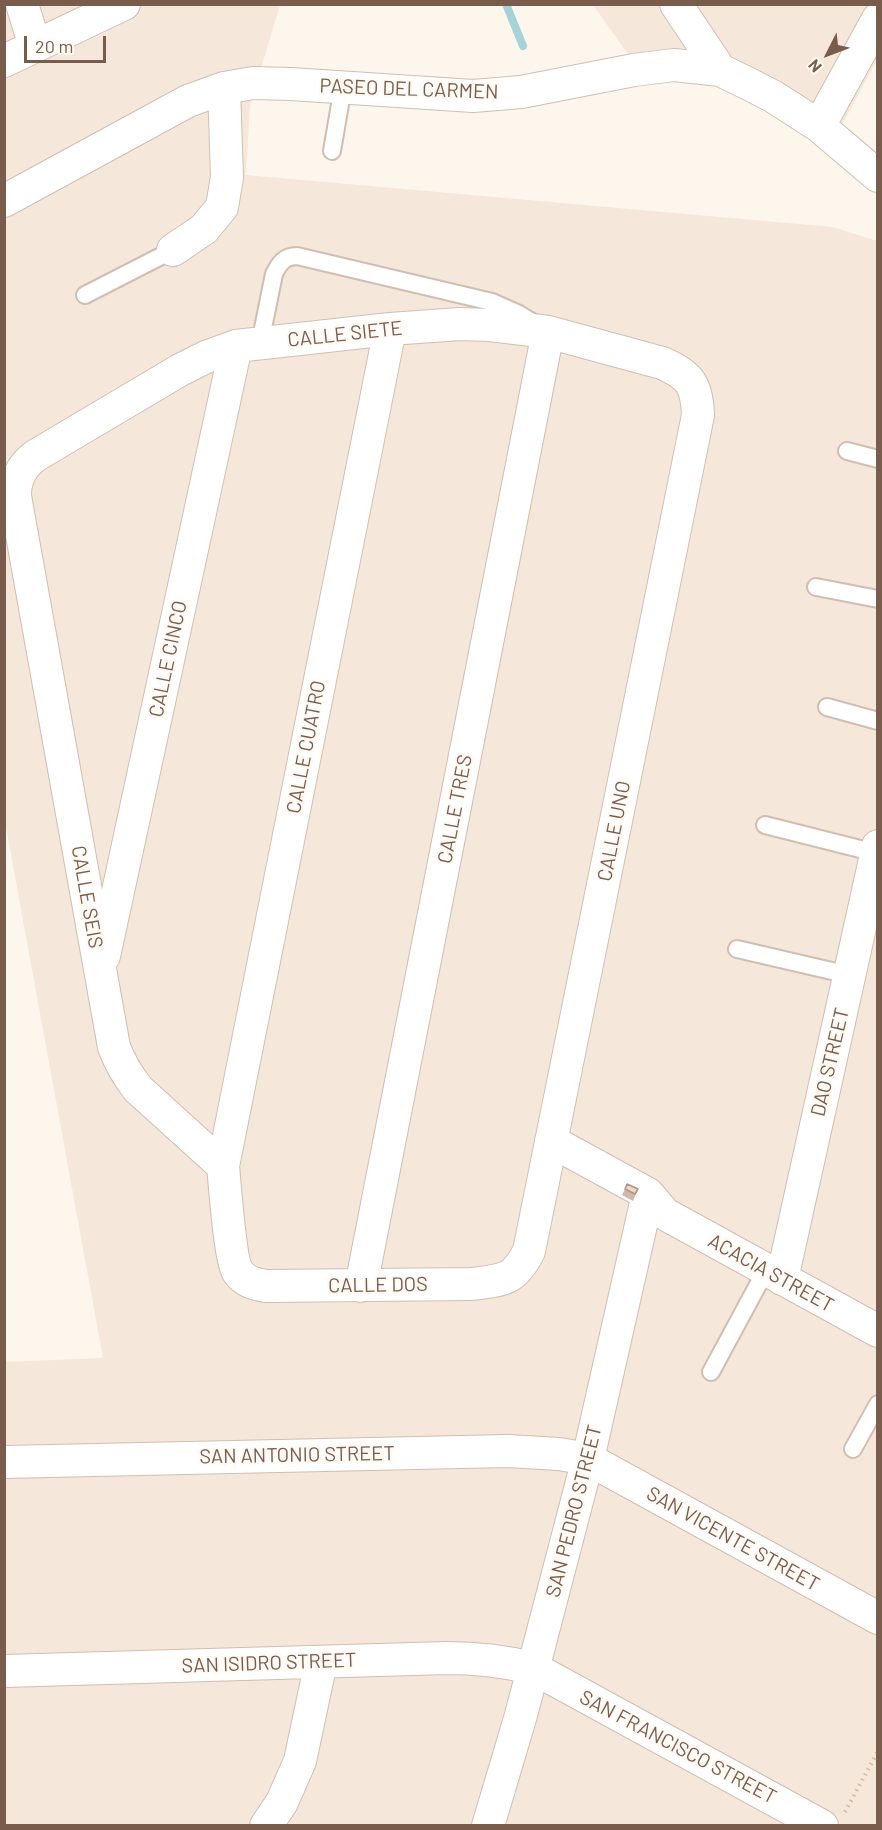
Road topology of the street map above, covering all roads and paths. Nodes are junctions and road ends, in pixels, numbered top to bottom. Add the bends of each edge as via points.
1 (22, 4) edge
2 (124, 4) edge
3 (676, 4) edge
4 (878, 19) edge
5 (35, 46) junction
6 (4, 61) edge
7 (720, 70) junction
8 (343, 87) junction
9 (225, 88) junction
10 (819, 126) junction
11 (332, 151) dead end
12 (878, 176) edge
13 (4, 201) edge
14 (173, 250) joint
15 (85, 295) dead end
16 (390, 329) junction
17 (548, 332) junction
18 (248, 345) junction
19 (692, 383) joint
20 (848, 451) dead end
21 (878, 459) edge
22 (22, 470) joint
23 (816, 587) dead end
24 (878, 598) edge
25 (827, 707) dead end
26 (878, 721) edge
27 (765, 825) dead end
28 (877, 849) edge
29 (737, 949) dead end
30 (100, 971) junction
31 (849, 975) junction
32 (549, 1151) junction
33 (223, 1166) junction
34 (652, 1208) junction
35 (774, 1274) junction
36 (512, 1276) joint
37 (361, 1286) junction
38 (878, 1331) edge
39 (711, 1372) dead end
40 (878, 1404) edge
41 (853, 1449) dead end
42 (588, 1459) junction
43 (4, 1462) edge
44 (878, 1618) edge
45 (321, 1662) junction
46 (533, 1668) junction
47 (4, 1671) edge
48 (878, 1751) edge
49 (833, 1821) edge
50 (266, 1826) edge
51 (488, 1826) edge

1 - 5 street
2 - 5 street
3 - 7 street
4 - 10 street
5 - 6 street
7 - 8 street, PASEO DEL CARMEN via 674,65 522,92 473,96
7 - 10 street, PASEO DEL CARMEN via 774,97
8 - 9 street, PASEO DEL CARMEN via 253,83
8 - 11 lane
9 - 13 street, PASEO DEL CARMEN via 188,100
9 - 14 street via 227,177 222,207 204,229
10 - 12 street, PASEO DEL CARMEN
14 - 15 lane
16 - 17 street, CALLE SIETE via 490,324
16 - 18 street, CALLE SIETE
16 - 33 street, CALLE CUATRO
17 - 18 lane via 492,302 290,256 274,274
17 - 19 street, CALLE SIETE via 662,363 679,370
17 - 37 street, CALLE TRES
18 - 22 street, CALLE SIETE via 206,357 180,370 35,456
18 - 30 street, CALLE CINCO
19 - 32 street, CALLE UNO via 698,398 698,416
20 - 21 lane
22 - 30 street, CALLE SEIS via 15,496
23 - 24 lane
25 - 26 lane
27 - 28 lane
28 - 31 street, DAO STREET
29 - 31 lane
30 - 33 street, CALLE SEIS via 114,1047 127,1076
31 - 35 street, DAO STREET
32 - 34 street, ACACIA STREET
32 - 36 street, CALLE UNO via 529,1251
33 - 37 street, CALLE DOS via 234,1265 245,1280 266,1286
34 - 35 street, ACACIA STREET
34 - 42 street, SAN PEDRO STREET
35 - 38 street, ACACIA STREET
35 - 39 lane
36 - 37 street, CALLE DOS via 472,1284
40 - 41 lane
42 - 43 street, SAN ANTONIO STREET via 508,1451
42 - 44 street, SAN VICENTE STREET
42 - 46 street, SAN PEDRO STREET
45 - 46 street, SAN ISIDRO STREET via 474,1658
45 - 47 street, SAN ISIDRO STREET
45 - 50 street via 300,1761 282,1802
46 - 49 street, SAN FRANCISCO STREET
46 - 51 street, SAN PEDRO STREET
48 - 49 path

